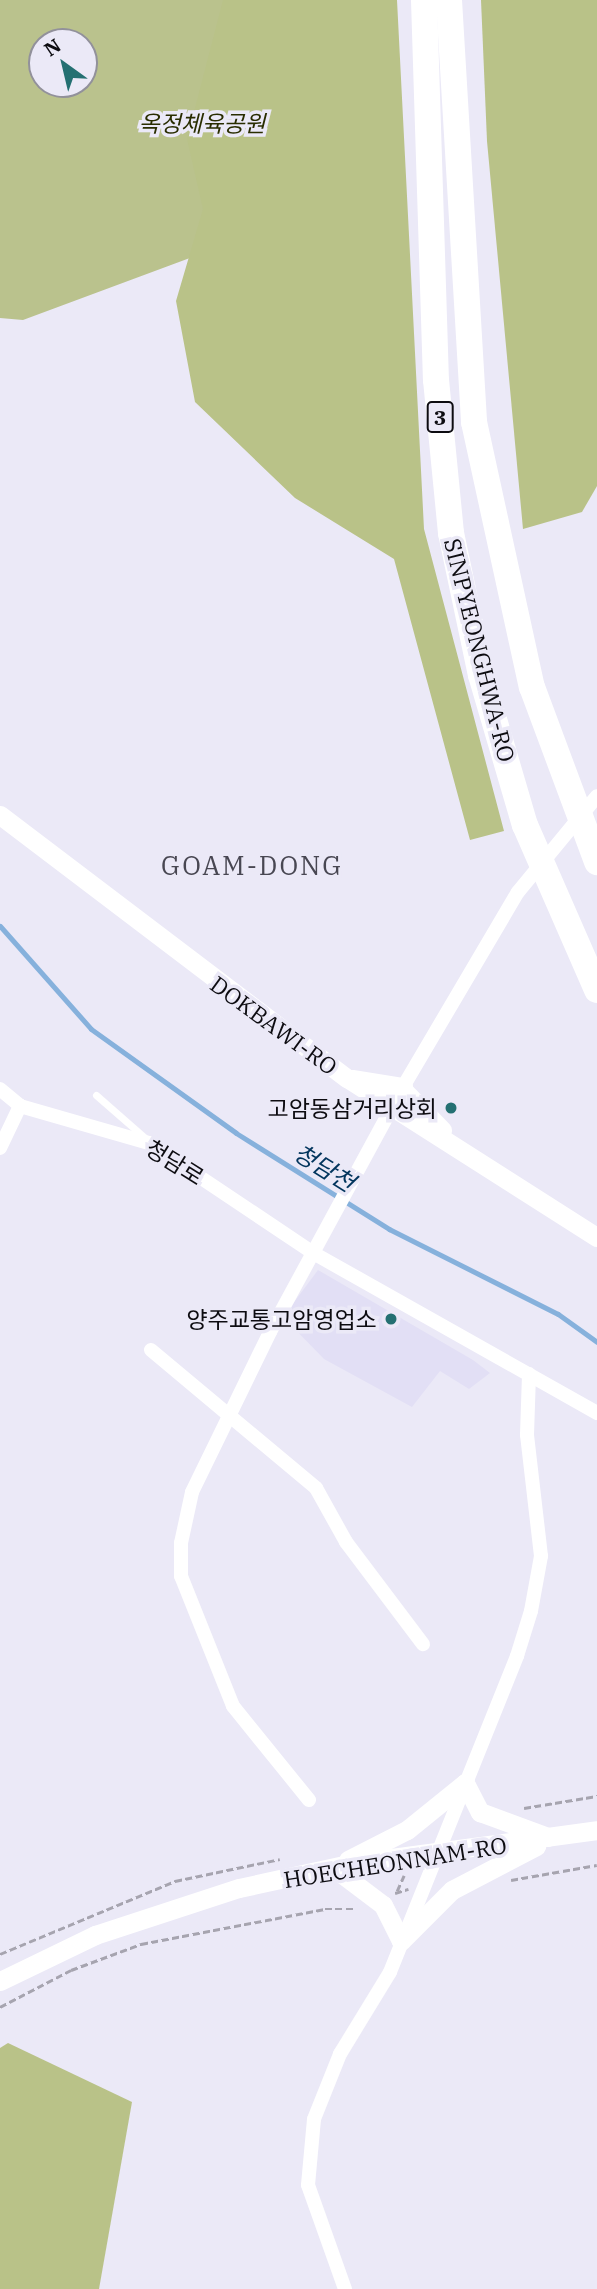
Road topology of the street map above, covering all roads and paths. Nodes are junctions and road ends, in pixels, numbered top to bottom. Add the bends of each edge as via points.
1 (424, 0) edge
2 (449, 0) edge
3 (597, 796) edge
4 (0, 815) edge
5 (595, 858) edge
6 (597, 990) edge
7 (346, 1079) junction
8 (403, 1088) junction
9 (0, 1090) edge
10 (96, 1095) dead end
11 (20, 1106) junction
12 (391, 1108) junction
13 (149, 1143) junction
14 (0, 1148) edge
15 (462, 1152) junction
16 (597, 1237) edge
17 (318, 1249) junction
18 (151, 1350) dead end
19 (529, 1374) junction
20 (597, 1413) edge
21 (228, 1419) junction
22 (423, 1644) dead end
23 (465, 1783) junction
24 (597, 1796) edge
25 (309, 1800) dead end
26 (513, 1809) dead end
27 (597, 1830) edge
28 (552, 1838) junction
29 (436, 1855) junction
30 (597, 1865) edge
31 (334, 1868) junction
32 (508, 1881) dead end
33 (358, 1909) dead end
34 (401, 1941) junction
35 (0, 1981) edge
36 (0, 2007) edge
37 (345, 2289) edge

1 - 6 highway, SINPYEONGHWA-RO / 3 via 436,366 451,533 481,675 525,825 555,905
2 - 5 highway, SINPYEONGHWA-RO / 3 via 474,422 532,687
3 - 8 street via 518,892
4 - 7 main road, DOKBAWI-RO
7 - 8 main road
7 - 12 main road, DOKBAWI-RO
8 - 12 street
8 - 15 main road
9 - 11 street, 청담로
10 - 13 lane
11 - 13 street, 청담로
11 - 14 street
12 - 15 main road, DOKBAWI-RO
12 - 17 street
13 - 17 street, 청담로
15 - 16 main road, DOKBAWI-RO
17 - 19 street, 청담로
17 - 21 street
18 - 21 street
19 - 20 street, 청담로
19 - 23 street via 527,1436 541,1556 517,1656
21 - 22 street via 316,1488 346,1542
21 - 25 street via 192,1492 181,1543 181,1576 233,1706
23 - 28 main road via 480,1812
23 - 29 street
23 - 31 main road via 407,1830
24 - 26 path
27 - 28 main road, HOECHEONNAM-RO
28 - 29 main road, HOECHEONNAM-RO
28 - 34 main road via 452,1890
29 - 31 main road, HOECHEONNAM-RO
29 - 34 street
30 - 32 path
31 - 34 main road via 383,1905
31 - 35 main road, HOECHEONNAM-RO via 161,1910
33 - 36 path via 325,1909 141,1944 71,1970
34 - 37 street via 390,1972 340,2054 314,2119 308,2154 308,2185

